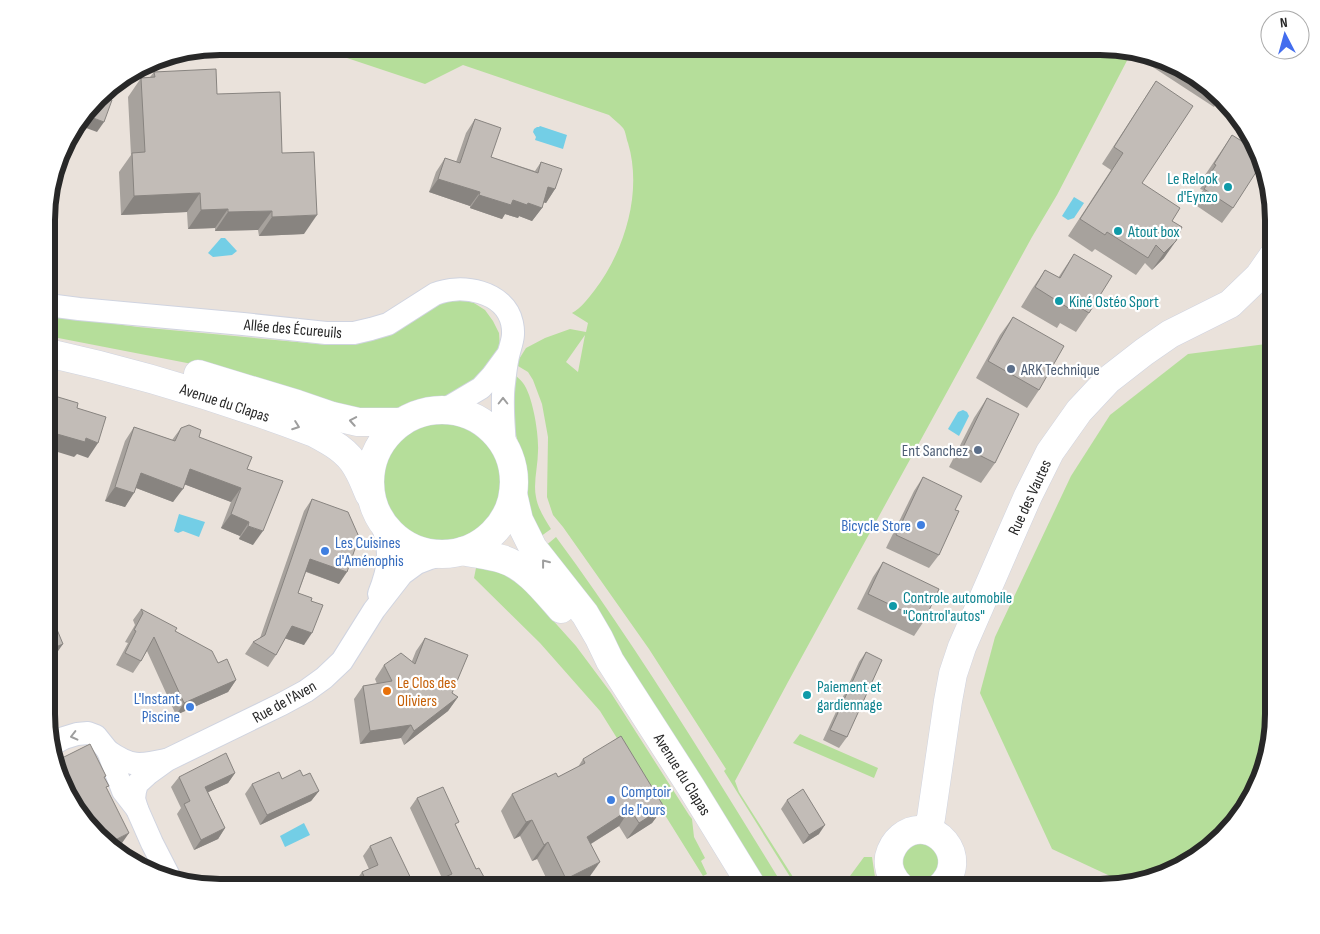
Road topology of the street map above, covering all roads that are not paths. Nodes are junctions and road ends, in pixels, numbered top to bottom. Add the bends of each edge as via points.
1 (1265, 267) edge
2 (55, 306) edge
3 (55, 343) edge
4 (508, 354) junction
5 (55, 355) edge
6 (444, 410) junction
7 (402, 422) junction
8 (506, 448) junction
9 (513, 494) junction
10 (371, 497) junction
11 (382, 523) junction
12 (454, 553) junction
13 (374, 610) junction
14 (610, 662) junction
15 (57, 741) edge
16 (108, 751) junction
17 (167, 760) junction
18 (137, 809) junction
19 (927, 830) junction
20 (152, 861) edge
21 (748, 879) edge
22 (894, 879) edge
23 (947, 879) edge

1 - 19 main road, Rue des Vautes via 1230,304 1170,334 1108,380 1079,411 1050,452 1017,521 953,674
2 - 4 street, Allée des Écureuils via 326,333 354,333 388,324 436,294 457,289 495,299 508,312 513,330
7 -> 3 main road, Avenue du Clapas via 358,422 172,367
4 - 6 street, Allée des Écureuils via 480,388
8 -> 4 street, Allée des Écureuils via 503,393
5 -> 10 main road, Avenue du Clapas via 176,386 314,432 338,446 353,461
6 - 7 main road via 418,414
6 - 8 main road via 480,420
7 - 10 main road via 386,436 373,459 369,484
8 - 9 main road via 512,462
9 - 12 main road via 508,512 486,540
14 -> 9 main road, Avenue du Clapas via 585,614 533,548 519,520
10 - 11 main road
11 - 12 main road via 397,539 416,550 430,554
11 - 13 street, Rue de l'Aven via 389,562
12 - 13 street, Rue de l'Aven via 430,558 409,568
12 - 14 main road, Avenue du Clapas via 502,559 518,567
13 - 17 street, Rue de l'Aven via 342,662 306,691
14 - 21 main road, Avenue du Clapas
16 -> 15 street, Rue de l'Aven via 96,736 88,733
16 - 17 street, Rue de l'Aven via 131,764
16 - 18 street, Rue de l'Aven via 124,791
17 - 18 street, Rue de l'Aven via 138,784 134,799
18 - 20 street, Rue de l'Aven
19 - 22 main road via 910,832 897,840 889,858
19 - 23 main road via 939,836 951,852 953,866

